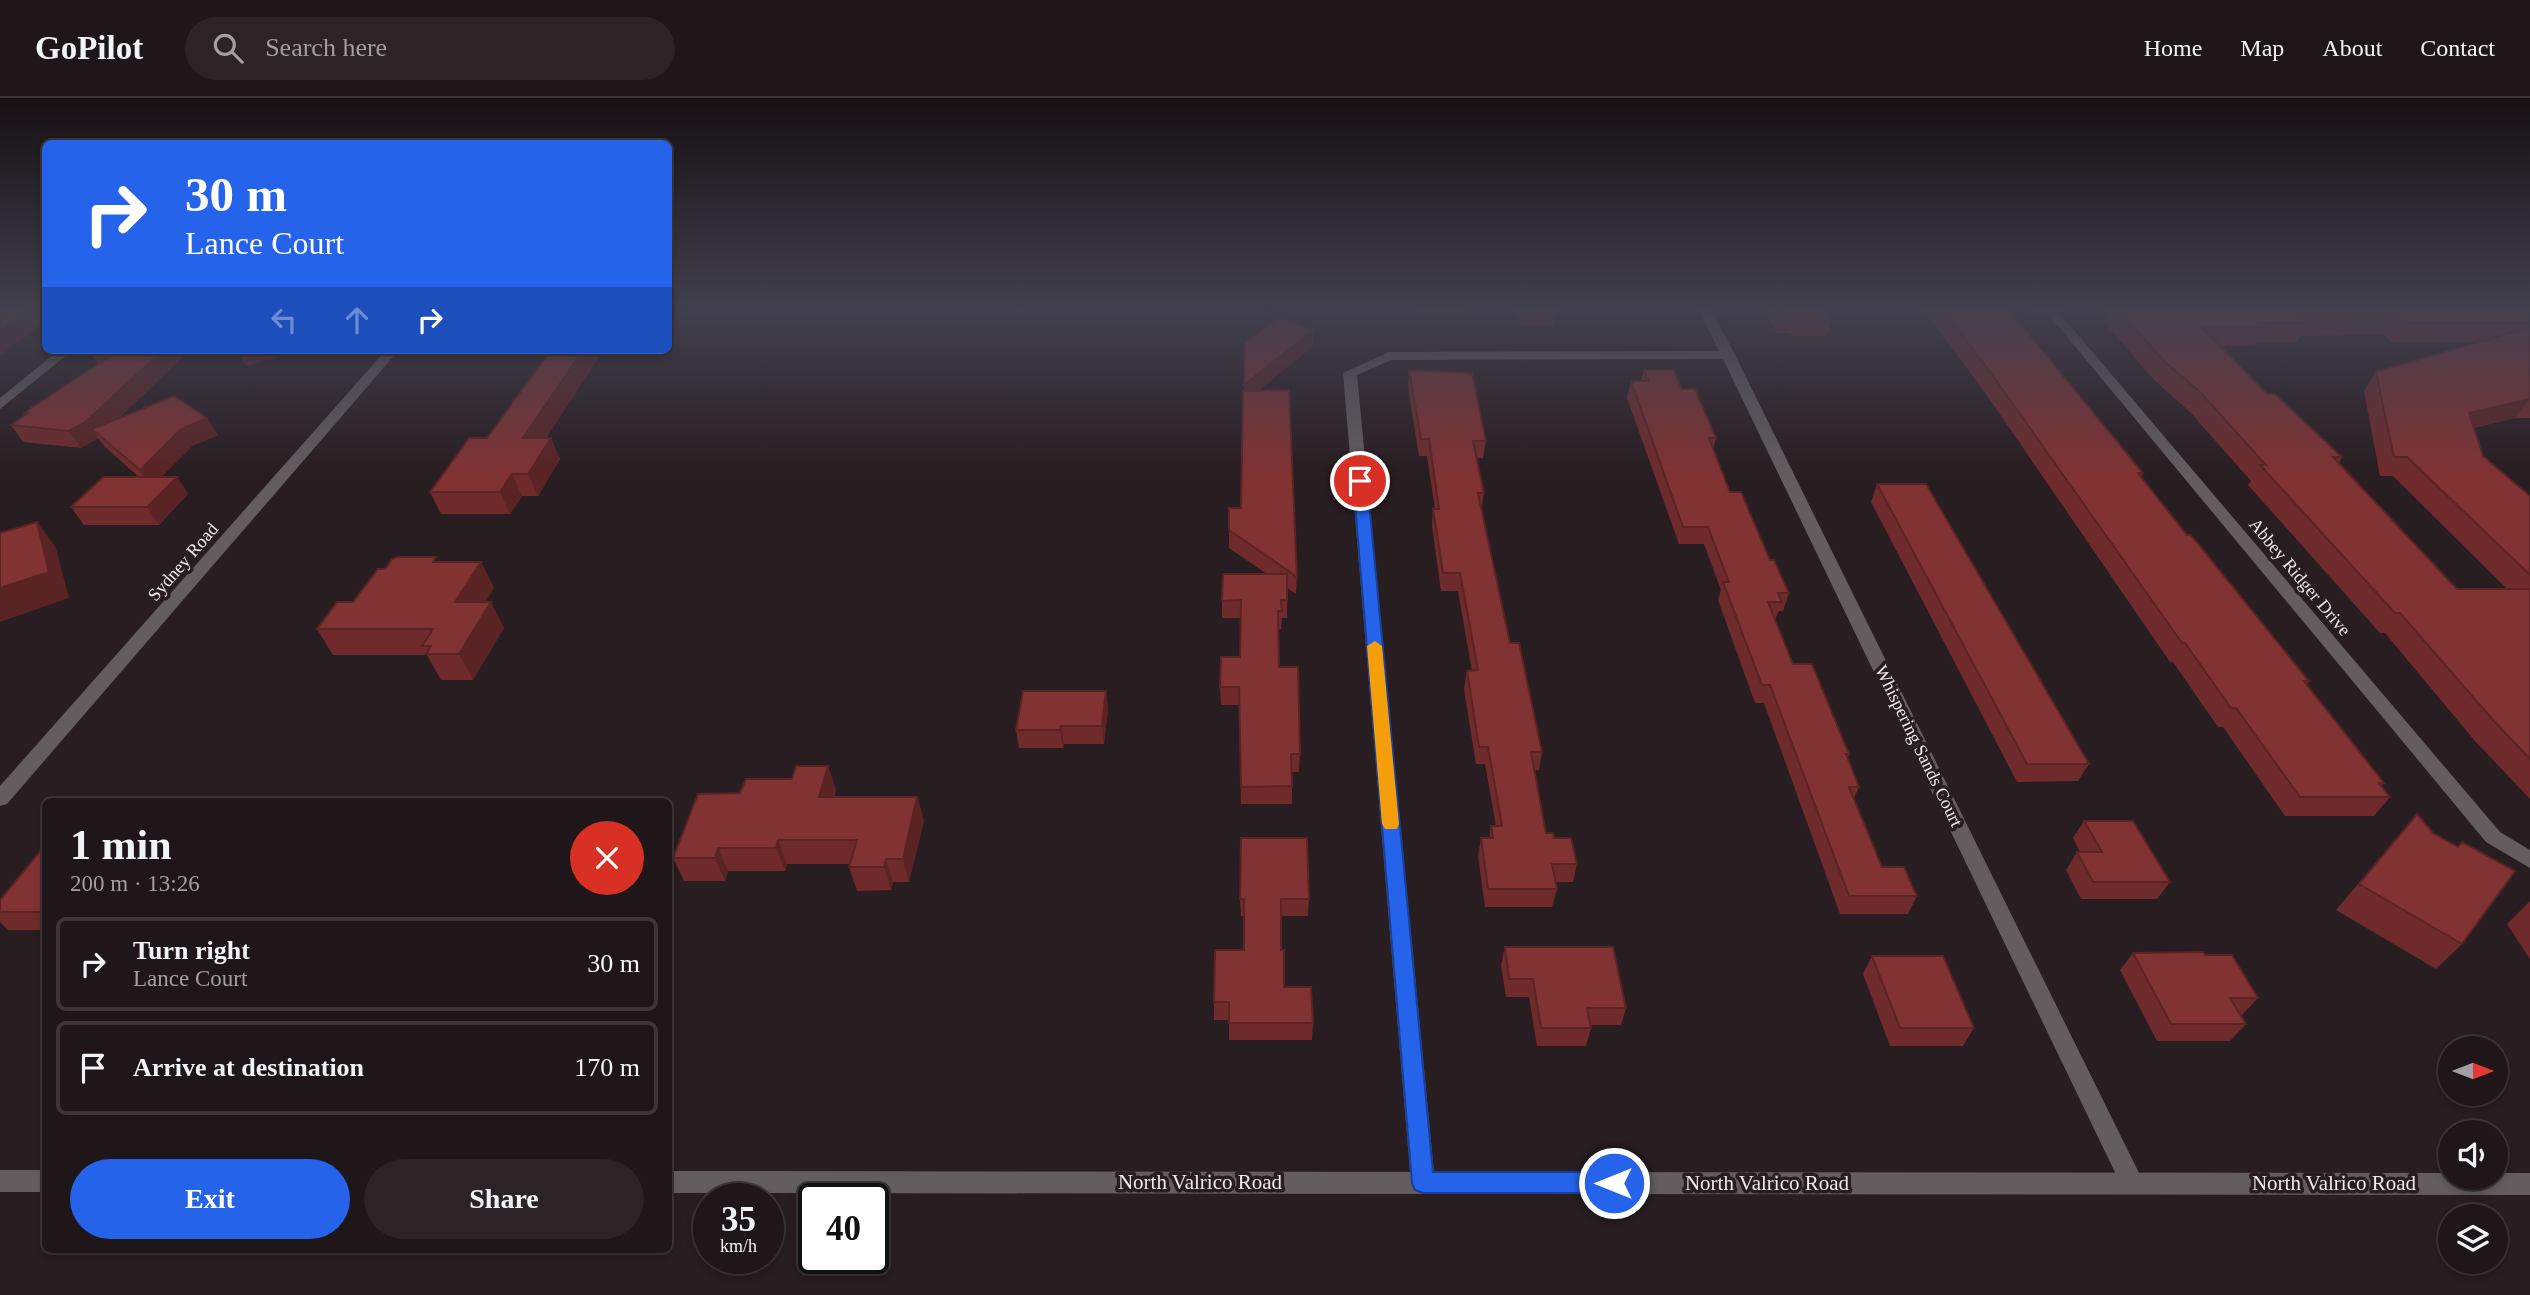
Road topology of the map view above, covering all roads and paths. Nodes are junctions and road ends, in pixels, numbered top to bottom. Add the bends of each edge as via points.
1 (49, 365) edge
2 (380, 365) edge
3 (1369, 365) edge
4 (1733, 365) edge
5 (2097, 365) edge
6 (0, 405) edge
7 (0, 799) edge
8 (2530, 860) edge
9 (0, 1181) edge
10 (42, 1181) edge
11 (672, 1182) edge
12 (1423, 1183) junction
13 (2132, 1183) junction
14 (2530, 1184) edge

1 - 6 street
2 - 7 street, Sydney Road
3 - 12 street via 1350,373
4 - 13 street, Whispering Sands Court
5 - 8 street, Abbey Ridger Drive via 2493,838
9 - 10 street
11 - 12 street, North Valrico Road
12 - 13 street, North Valrico Road
13 - 14 street, North Valrico Road

